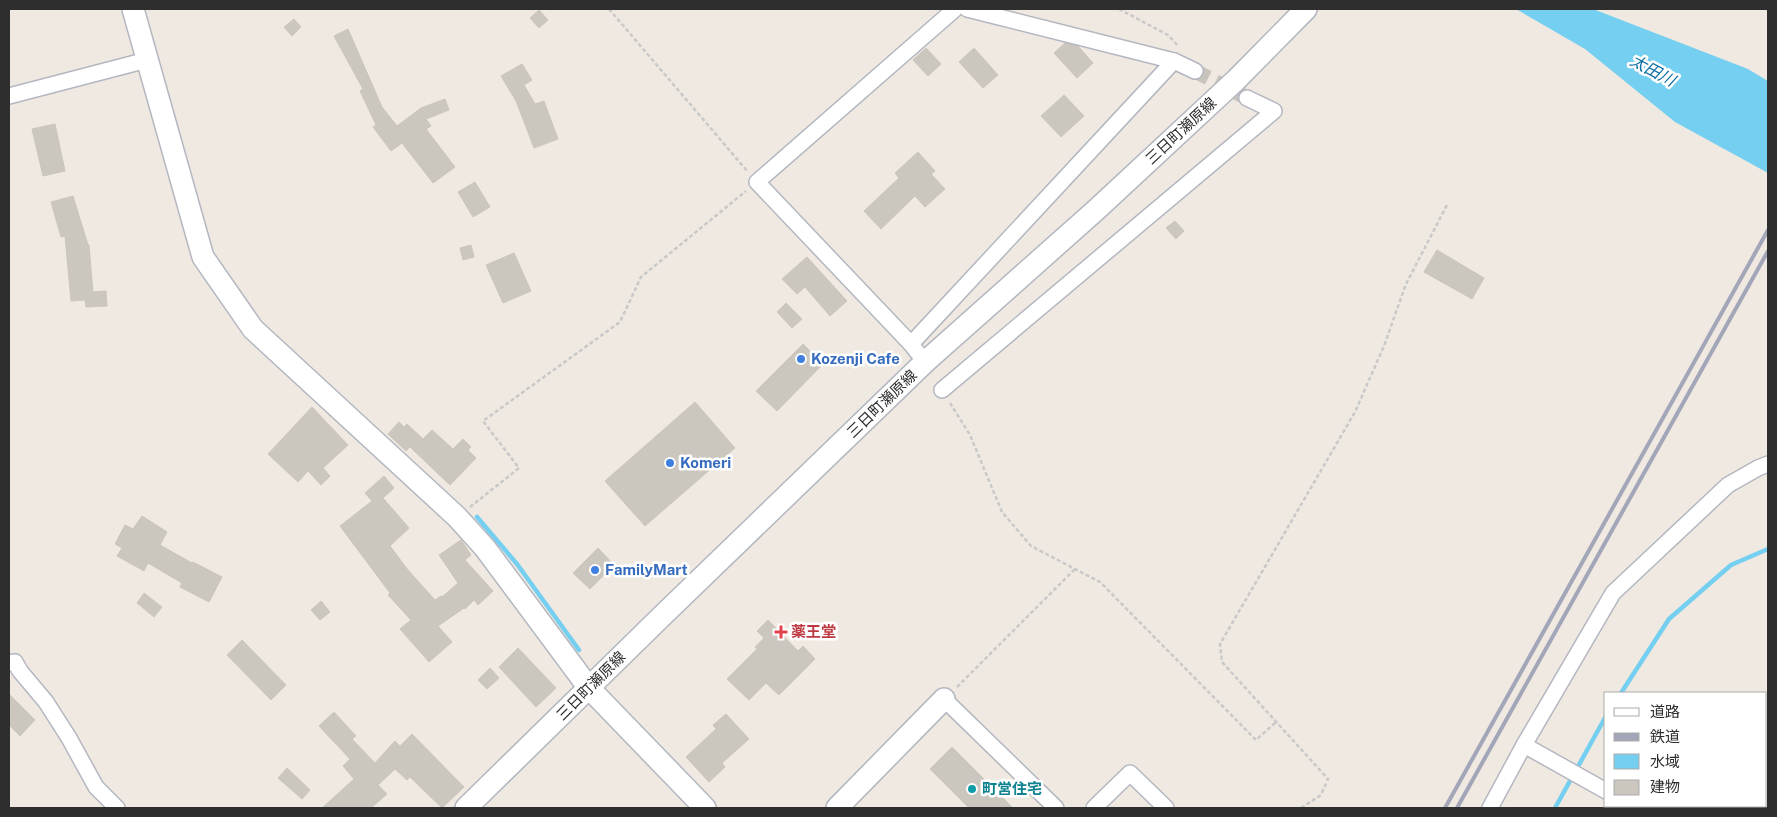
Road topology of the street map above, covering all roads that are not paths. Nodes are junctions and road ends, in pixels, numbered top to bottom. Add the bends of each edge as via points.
1 (133, 9) edge
2 (955, 9) edge
3 (967, 9) edge
4 (1306, 9) edge
5 (148, 60) junction
6 (1174, 61) junction
7 (1195, 71) tunnel mouth
8 (9, 96) edge
9 (1247, 98) tunnel mouth
10 (911, 344) junction
11 (925, 362) junction
12 (942, 390) road end
13 (1768, 464) edge
14 (9, 664) edge
15 (589, 688) junction
16 (944, 699) joint
17 (1529, 747) junction
18 (1604, 790) edge
19 (117, 808) edge
20 (466, 808) edge
21 (705, 808) edge
22 (837, 808) edge
23 (1056, 808) edge
24 (1094, 808) edge
25 (1166, 808) edge
26 (1490, 808) edge

1 - 5 street
2 - 10 street via 757,182
3 - 6 street
4 - 11 street, 三日町瀬原線 via 1236,80 1096,210
5 - 8 street
5 - 15 street via 203,257 253,329 457,517 485,548
6 - 7 street
6 - 10 street
9 - 12 street via 1274,111
10 - 11 street
11 - 15 street, 三日町瀬原線
13 - 17 street via 1728,485 1612,593
14 - 19 street via 15,662 46,702 96,788
15 - 20 street, 三日町瀬原線
15 - 21 street
16 - 22 street
16 - 23 street
17 - 18 street
17 - 26 street
24 - 25 street via 1130,772

